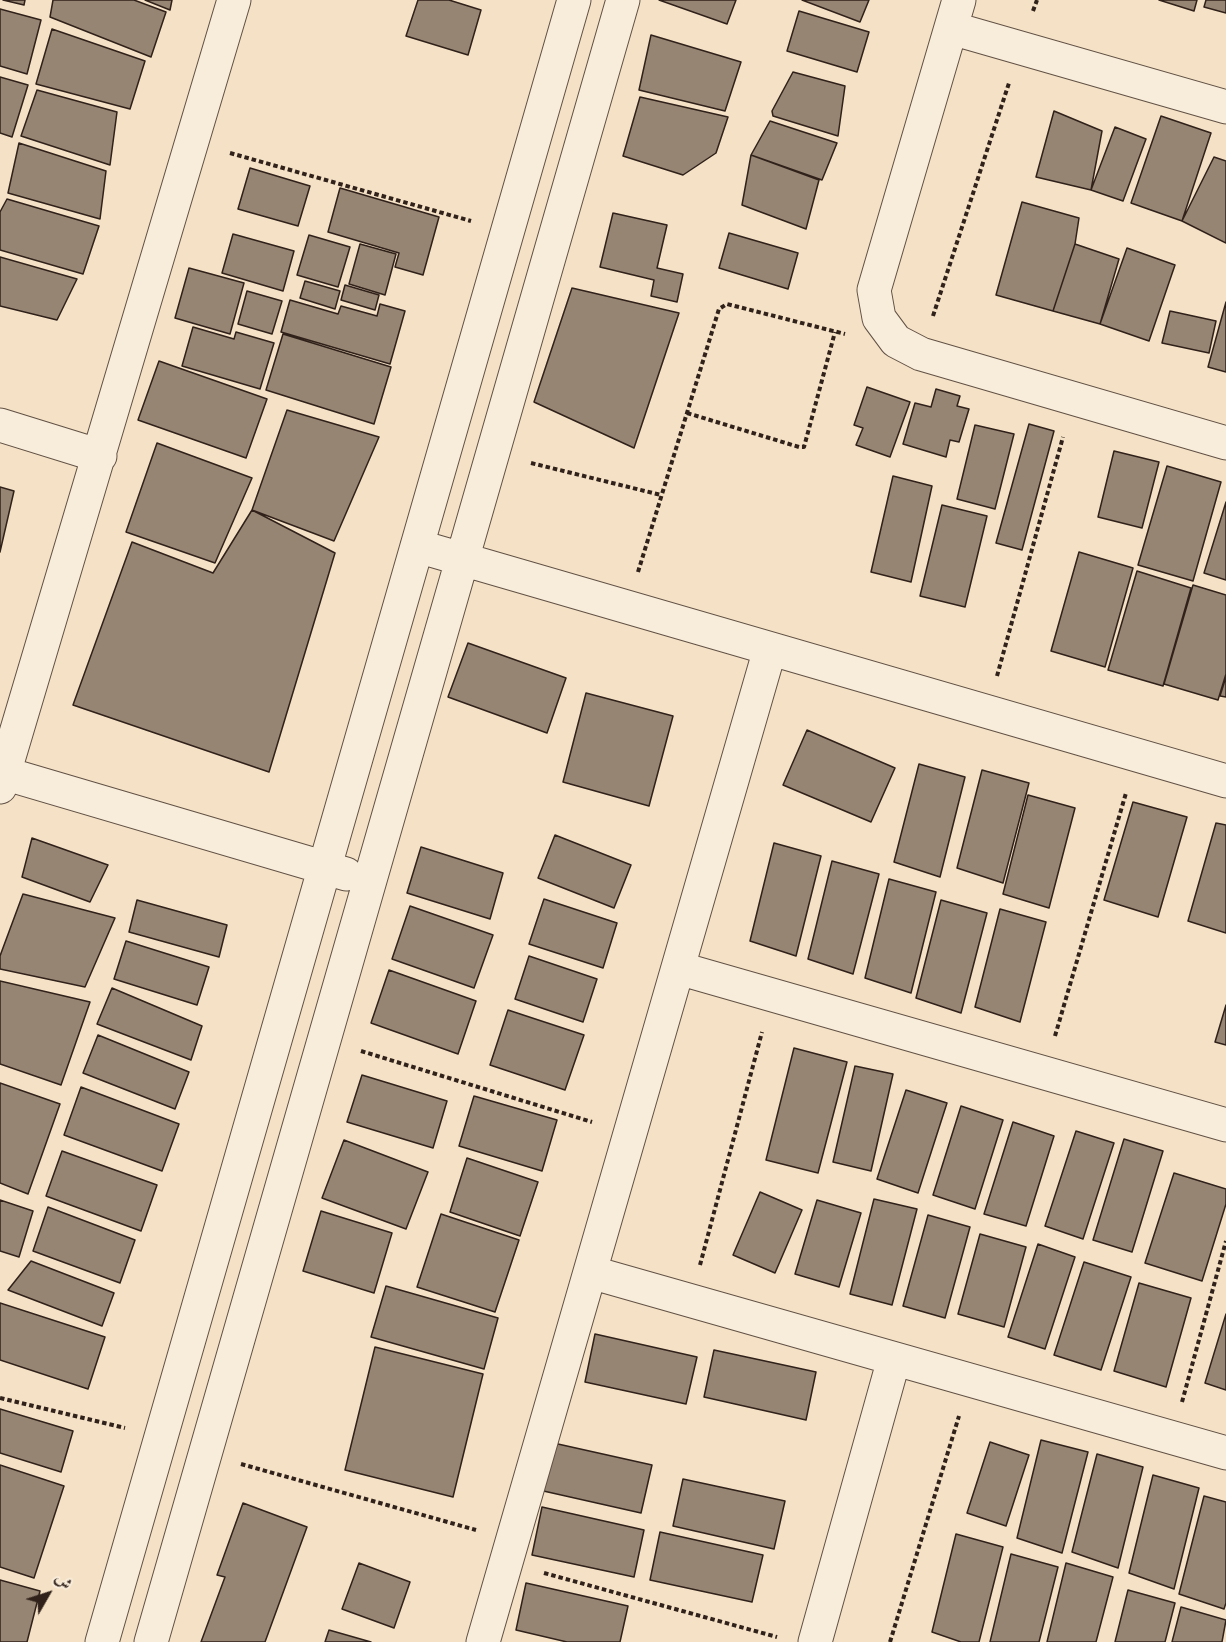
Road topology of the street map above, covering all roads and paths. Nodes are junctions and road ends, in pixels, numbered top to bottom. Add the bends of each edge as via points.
1 (234, 0) edge
2 (574, 0) edge
3 (623, 0) edge
4 (1037, 0) edge
5 (955, 14) edge
6 (1021, 48) junction
7 (1226, 107) edge
8 (192, 142) junction
9 (508, 231) junction
10 (835, 332) junction
11 (846, 334) dead end
12 (921, 354) junction
13 (1073, 399) junction
14 (687, 413) junction
15 (0, 425) edge
16 (1226, 444) edge
17 (493, 453) junction
18 (100, 456) junction
19 (661, 495) junction
20 (417, 546) junction
21 (463, 559) junction
22 (627, 607) junction
23 (770, 649) junction
24 (987, 711) junction
25 (1137, 755) junction
26 (1, 778) edge
27 (1226, 781) edge
28 (325, 868) junction
29 (370, 882) junction
30 (678, 968) junction
31 (772, 995) junction
32 (324, 1040) junction
33 (1044, 1073) junction
34 (1226, 1125) edge
35 (630, 1133) junction
36 (1226, 1240) edge
37 (590, 1272) junction
38 (691, 1300) junction
39 (894, 1359) junction
40 (970, 1381) junction
41 (0, 1398) edge
42 (161, 1437) junction
43 (1172, 1437) junction
44 (1226, 1453) edge
45 (206, 1454) junction
46 (509, 1551) junction
47 (782, 1639) dead end
48 (102, 1642) edge
49 (151, 1642) edge
50 (483, 1642) edge
51 (815, 1642) edge
52 (890, 1642) edge

1 - 8 street
2 - 9 street
3 - 17 street
4 - 6 path
5 - 6 street
5 - 12 street via 874,290 879,318 896,341
6 - 7 street
6 - 12 path
8 - 9 path
8 - 18 street
9 - 20 street
10 - 11 path
10 - 14 path via 727,304 722,306
10 - 14 path via 804,447
12 - 13 street
13 - 16 street
13 - 24 path
14 - 19 path
15 - 18 street
17 - 19 path
17 - 21 street
18 - 26 street
19 - 22 path
20 - 21 street
20 - 28 street
21 - 22 street
21 - 29 street
22 - 23 street
23 - 24 street
23 - 30 street
24 - 25 street
25 - 27 street
25 - 33 path
26 - 28 street
28 - 29 street
28 - 42 street
29 - 32 street
30 - 31 street
30 - 35 street
31 - 33 street
31 - 38 path
32 - 35 path
32 - 45 street
33 - 34 street
35 - 37 street
36 - 43 path
37 - 38 street
37 - 46 street
38 - 39 street
39 - 40 street
39 - 51 street
40 - 43 street
40 - 52 path
41 - 42 path
42 - 48 street
43 - 44 street
45 - 46 path
45 - 49 street
46 - 47 path
46 - 50 street

